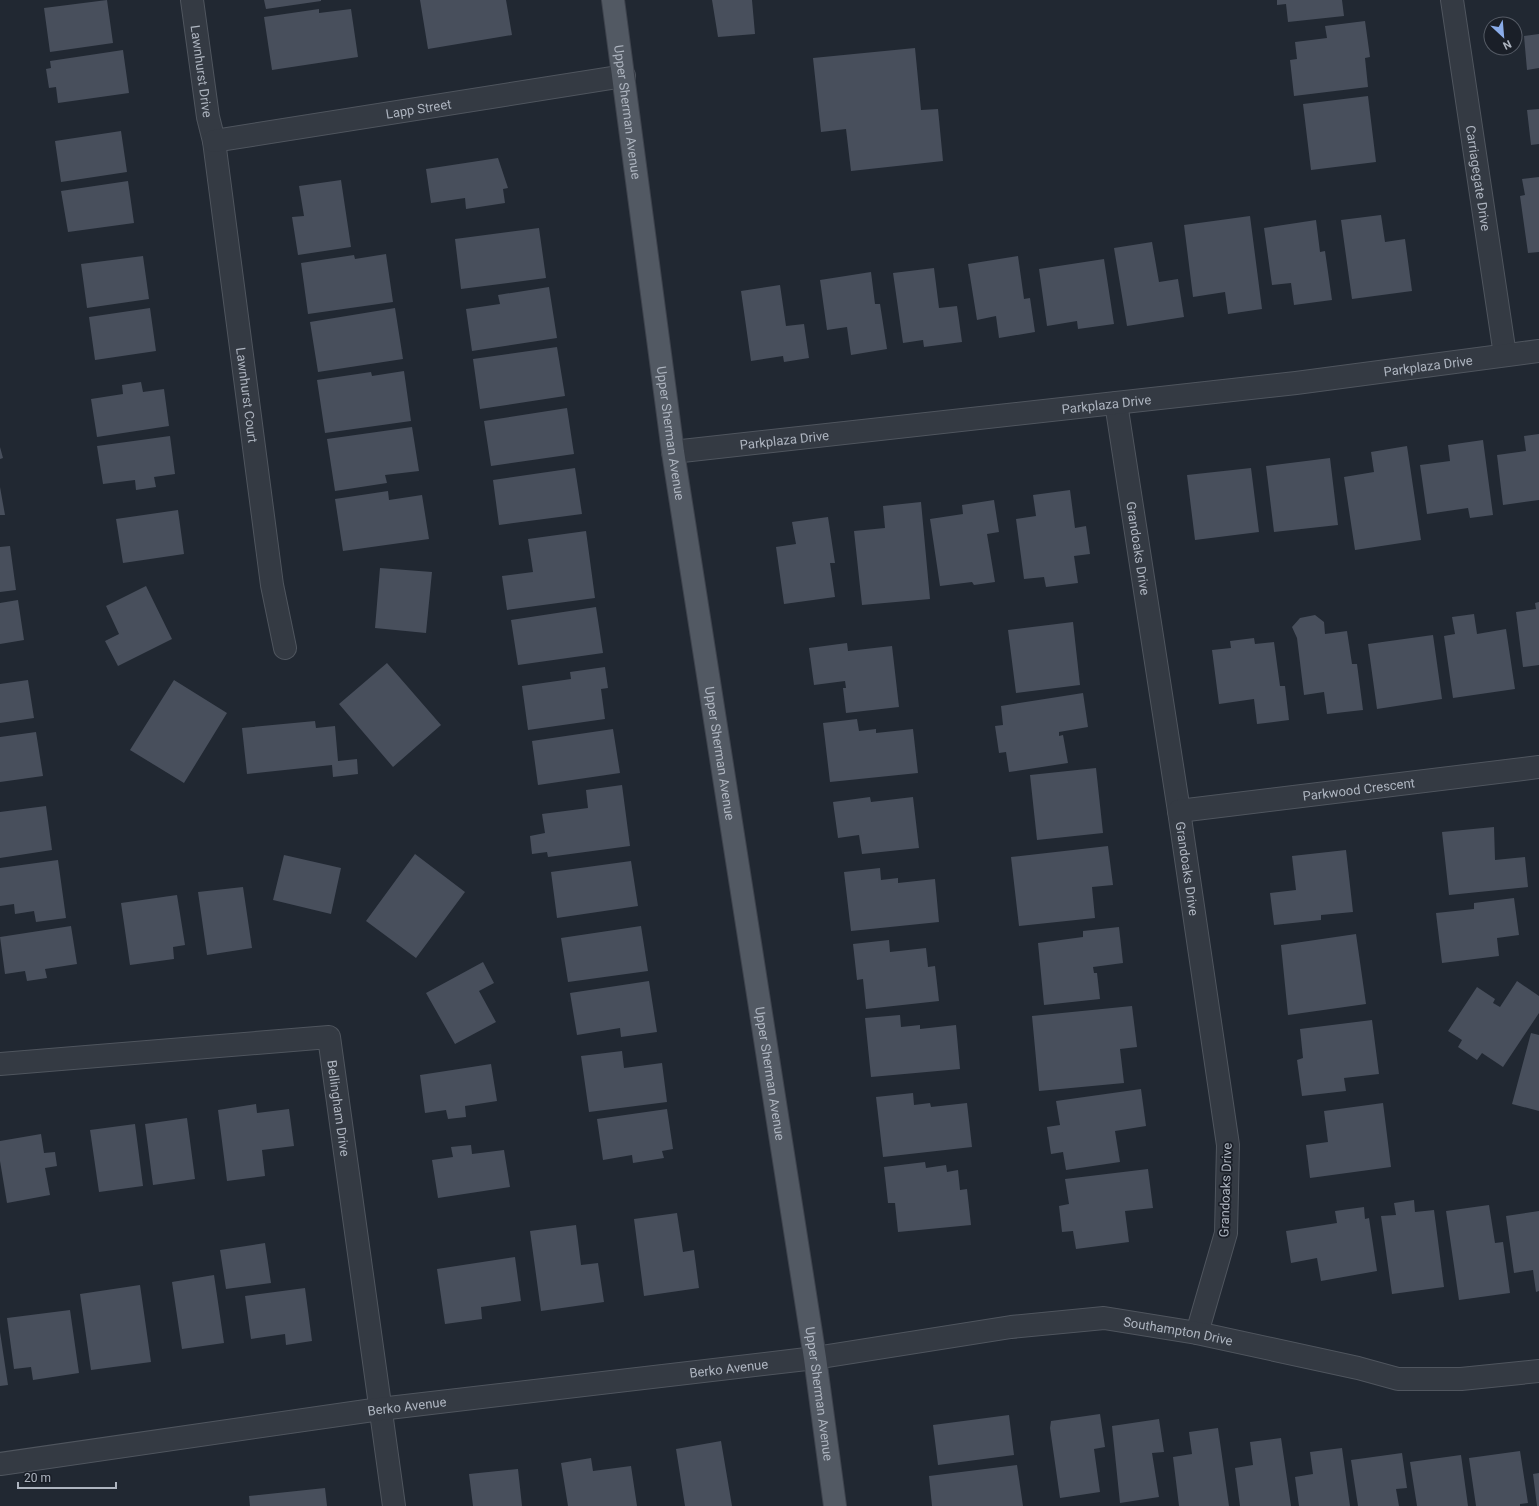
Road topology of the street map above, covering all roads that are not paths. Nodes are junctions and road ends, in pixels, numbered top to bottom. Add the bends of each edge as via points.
1 (192, 0) edge
2 (613, 0) edge
3 (1452, 0) edge
4 (624, 76) junction
5 (214, 141) junction
6 (1539, 351) edge
7 (1504, 355) junction
8 (1116, 403) junction
9 (673, 452) junction
10 (285, 648) dead end
11 (1539, 767) edge
12 (1179, 811) junction
13 (0, 1064) edge
14 (1197, 1333) junction
15 (815, 1358) junction
16 (1539, 1371) edge
17 (380, 1409) junction
18 (0, 1464) edge
19 (394, 1506) edge
20 (835, 1506) edge

1 - 5 street, Lawnhurst Drive via 208,117
2 - 4 main road, Upper Sherman Avenue
3 - 7 street, Carriagegate Drive
4 - 5 street, Lapp Street
4 - 9 main road, Upper Sherman Avenue
5 - 10 street, Lawnhurst Court via 272,585
6 - 7 street, Parkplaza Drive
7 - 8 street, Parkplaza Drive via 1296,383
8 - 9 street, Parkplaza Drive
8 - 12 street, Grandoaks Drive
9 - 15 main road, Upper Sherman Avenue
11 - 12 street, Parkwood Crescent
12 - 14 street, Grandoaks Drive via 1228,1146 1226,1233
13 - 17 street, Bellingham Drive via 329,1037
14 - 15 street, Southampton Drive via 1104,1318 1011,1327
14 - 16 street, Southampton Drive via 1398,1379 1461,1379
15 - 17 street, Berko Avenue
15 - 20 main road, Upper Sherman Avenue
17 - 18 street, Berko Avenue
17 - 19 street, Bellingham Drive

